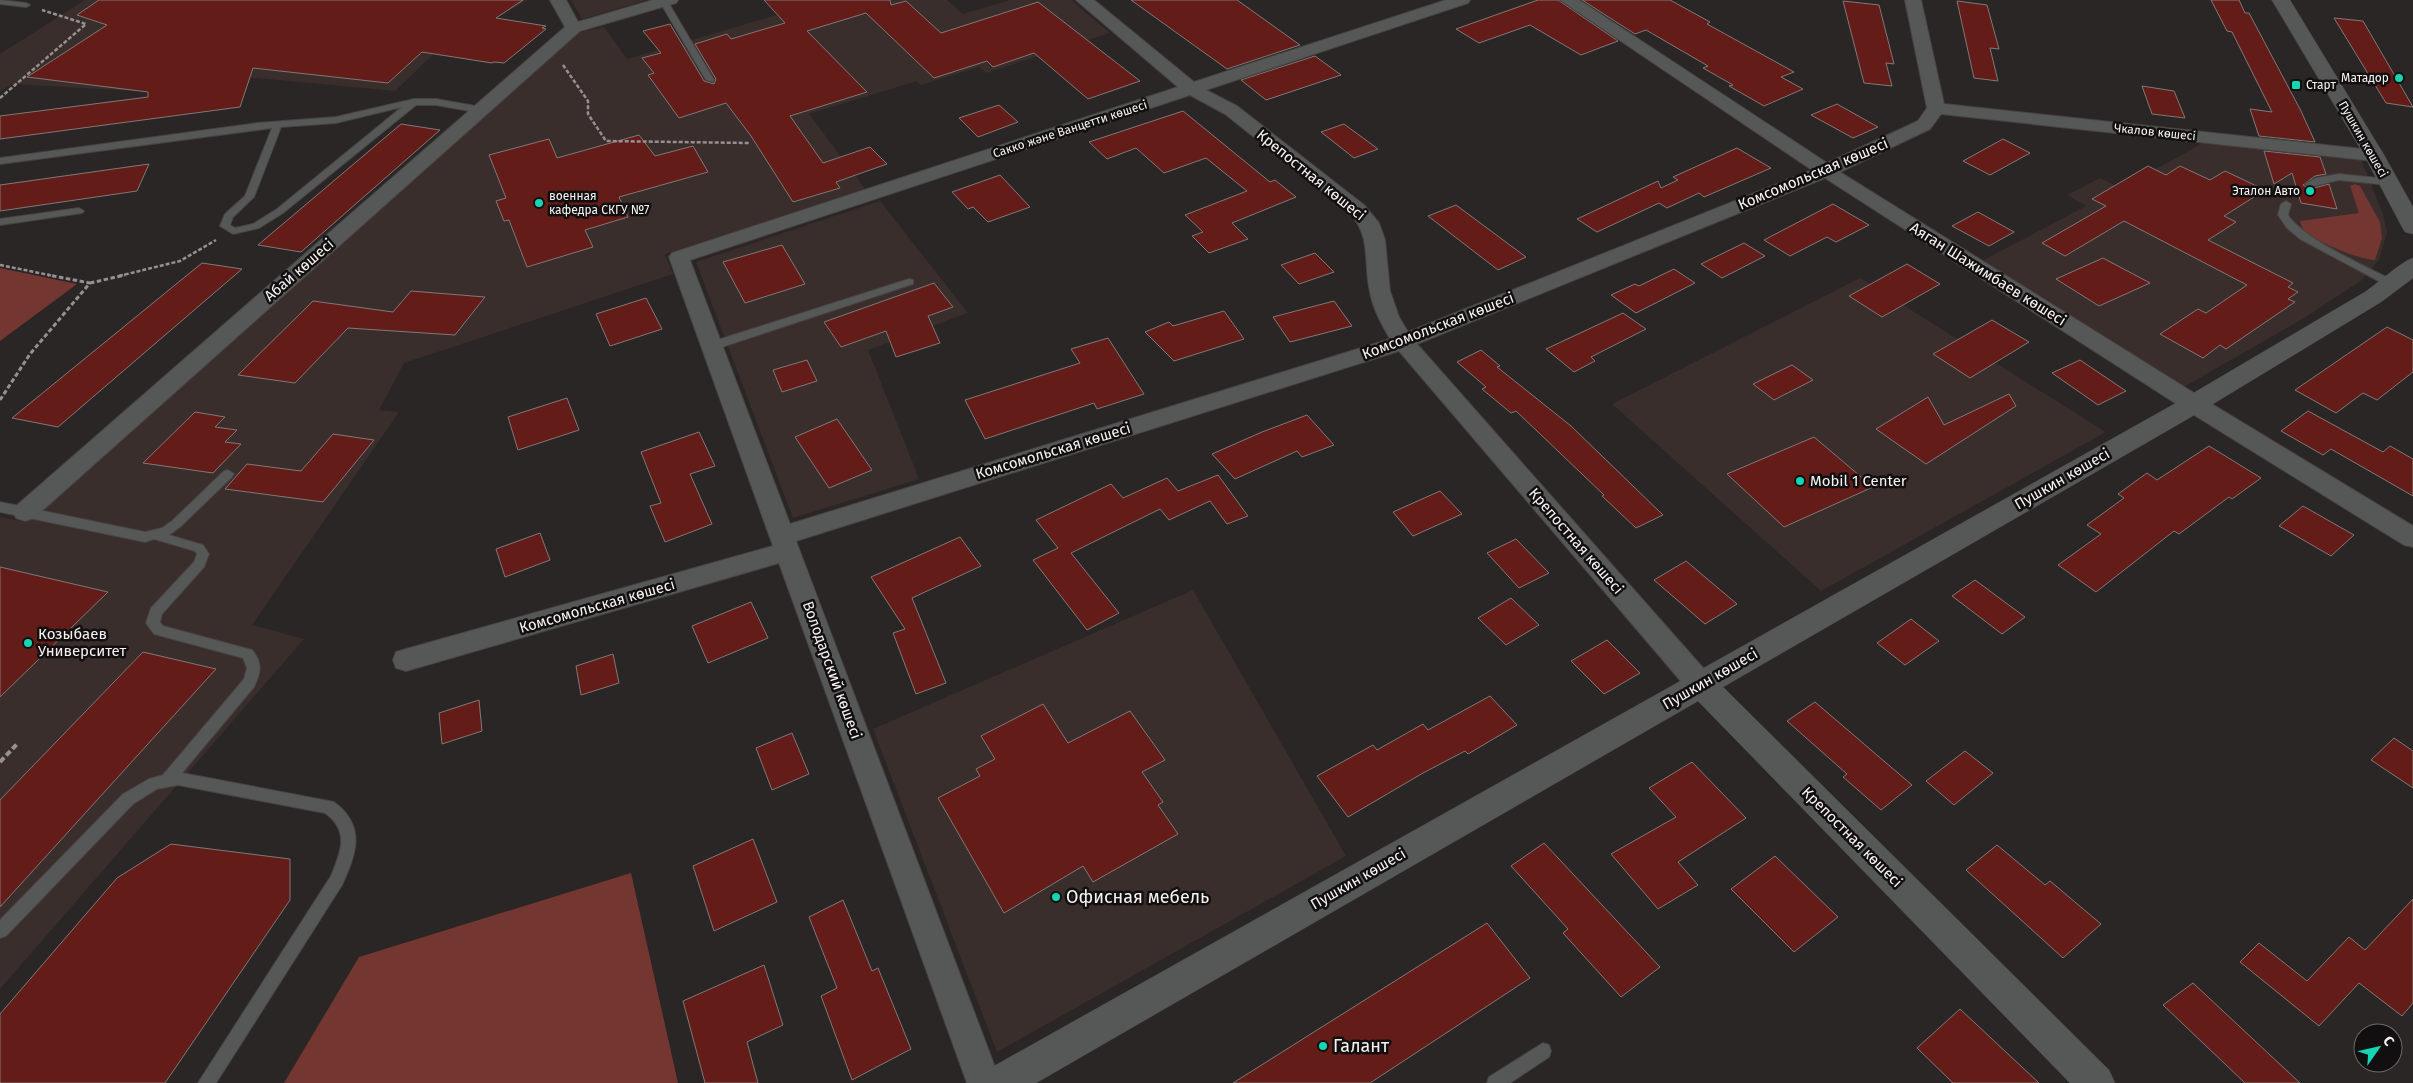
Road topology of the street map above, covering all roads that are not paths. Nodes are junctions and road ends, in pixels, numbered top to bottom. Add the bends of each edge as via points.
1 (558, 0) edge
2 (1084, 0) edge
3 (1462, 0) edge
4 (1568, 0) edge
5 (1913, 0) edge
6 (2281, 0) edge
7 (667, 1) edge
8 (0, 2) edge
9 (26, 5) road end
10 (574, 28) junction
11 (710, 80) dead end
12 (1191, 89) junction
13 (414, 102) junction
14 (1936, 108) junction
15 (481, 110) junction
16 (277, 126) junction
17 (2374, 155) junction
18 (0, 161) edge
19 (1826, 171) junction
20 (2388, 182) junction
21 (2310, 184) dead end
22 (2286, 204) dead end
23 (79, 211) dead end
24 (0, 222) edge
25 (2413, 227) edge
26 (679, 257) joint
27 (2402, 274) edge
28 (909, 282) dead end
29 (1403, 342) junction
30 (712, 346) junction
31 (2194, 404) junction
32 (228, 474) dead end
33 (0, 507) edge
34 (24, 512) junction
35 (155, 535) junction
36 (2413, 538) edge
37 (786, 543) junction
38 (406, 660) dead end
39 (1701, 684) junction
40 (168, 779) junction
41 (0, 931) edge
42 (1543, 1051) dead end
43 (206, 1083) edge
44 (984, 1083) edge
45 (1000, 1083) edge
46 (1495, 1083) edge
47 (2096, 1083) edge

1 - 10 street
2 - 12 street, Крепостная көшесі
3 - 12 street, Сакко және Ванцетти көшесі
4 - 19 street, Аяган Шажимбаев көшесі
5 - 14 street
6 - 17 street, Пушкин көшесі
7 - 10 street
7 - 11 lane
8 - 9 lane
10 - 15 street, Абай көшесі
12 - 26 street, Сакко және Ванцетти көшесі
12 - 29 street, Крепостная көшесі via 1231,110 1357,209 1369,223 1375,240 1380,291 1388,317
13 - 15 lane via 436,102
13 - 16 lane via 336,120
13 - 16 lane via 280,211 256,226 233,231 225,226 228,216 249,197
14 - 17 street, Чкалов көшесі
14 - 19 street, Комсомольская көшесі via 1924,125
15 - 34 street, Абай көшесі
16 - 18 lane
17 - 20 street, Пушкин көшесі
19 - 29 street, Комсомольская көшесі
19 - 31 street, Аяган Шажимбаев көшесі
20 - 21 lane via 2340,178
20 - 25 street, Пушкин көшесі
22 - 27 lane via 2282,215 2296,232
23 - 24 lane
26 - 30 street, Володарский көшесі
27 - 31 street, Пушкин көшесі via 2324,328
28 - 30 lane
29 - 37 street, Комсомольская көшесі
29 - 39 street, Крепостная көшесі
30 - 37 street, Володарский көшесі
31 - 36 street, Аяган Шажимбаев көшесі
31 - 39 street, Пушкин көшесі
32 - 35 lane via 176,524
33 - 34 lane
34 - 35 lane via 134,536
35 - 40 lane via 199,548 203,554 200,564 156,612 154,623 159,630 247,654 254,662 255,670 249,683
37 - 38 street, Комсомольская көшесі
37 - 44 street, Володарский көшесі
39 - 45 street, Пушкин көшесі
39 - 47 street, Крепостная көшесі
40 - 41 lane via 154,783 128,799
40 - 43 lane via 329,807 338,812 348,832 349,844 337,880
42 - 46 lane

